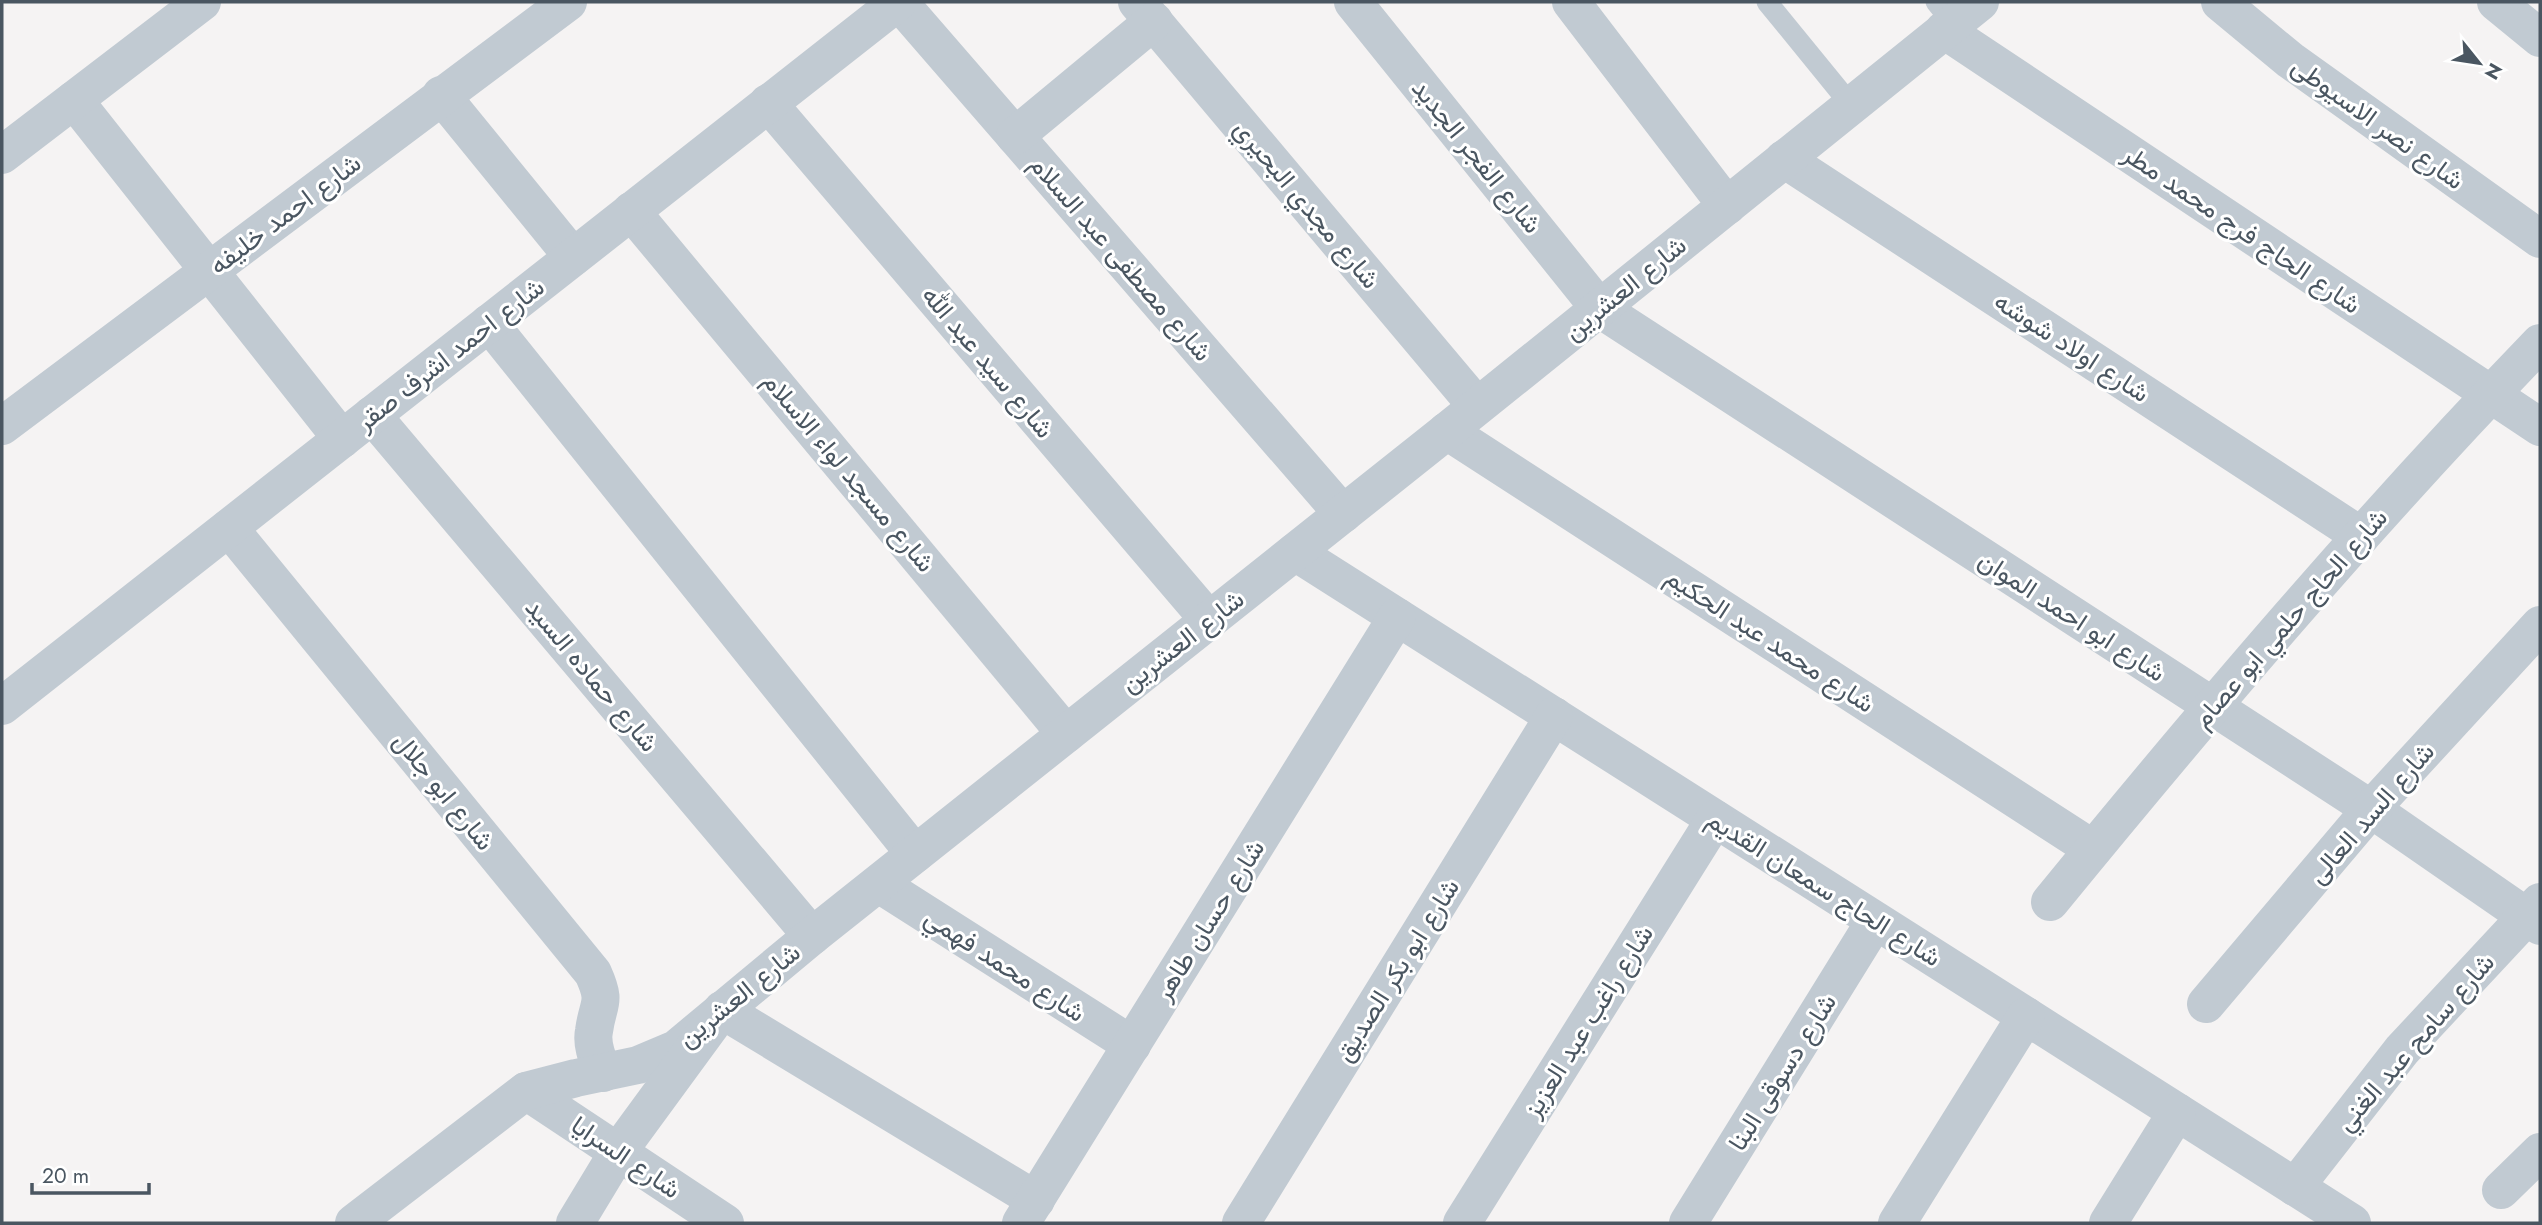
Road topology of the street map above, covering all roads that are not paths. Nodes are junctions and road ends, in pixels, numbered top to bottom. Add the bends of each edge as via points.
1 (202, 2) edge
2 (568, 2) edge
3 (899, 2) edge
4 (1353, 2) edge
5 (1571, 2) edge
6 (1767, 2) edge
7 (2220, 2) edge
8 (2496, 2) edge
9 (1146, 12) edge
10 (1953, 14) edge
11 (2540, 38) edge
12 (441, 95) junction
13 (74, 100) junction
14 (768, 103) junction
15 (1851, 105) junction
16 (1015, 136) junction
17 (2, 155) edge
18 (1784, 159) junction
19 (1727, 206) junction
20 (631, 211) junction
21 (2540, 239) edge
22 (573, 257) junction
23 (209, 271) junction
24 (1601, 309) junction
25 (489, 323) junction
26 (2540, 343) edge
27 (2491, 394) junction
28 (1476, 405) junction
29 (372, 415) junction
30 (2, 426) edge
31 (2540, 427) edge
32 (1447, 431) junction
33 (342, 439) junction
34 (1343, 514) junction
35 (229, 527) junction
36 (2361, 536) junction
37 (1296, 552) junction
38 (1397, 617) junction
39 (1209, 620) junction
40 (2540, 625) edge
41 (2, 706) edge
42 (2212, 707) junction
43 (1553, 716) junction
44 (1066, 734) junction
45 (2371, 809) junction
46 (1715, 819) junction
47 (2093, 849) junction
48 (915, 854) junction
49 (879, 884) junction
50 (2050, 902) dead end
51 (2535, 915) edge
52 (1875, 921) junction
53 (812, 936) junction
54 (2206, 1004) dead end
55 (722, 1010) junction
56 (2026, 1016) junction
57 (1132, 1045) junction
58 (603, 1073) junction
59 (526, 1091) junction
60 (2177, 1112) junction
61 (618, 1152) junction
62 (2540, 1152) edge
63 (2295, 1187) junction
64 (2501, 1190) dead end
65 (1029, 1211) edge
66 (2335, 1219) edge
67 (355, 1223) edge
68 (575, 1223) edge
69 (725, 1223) edge
70 (1241, 1223) edge
71 (1462, 1223) edge
72 (1688, 1223) edge
73 (1897, 1223) edge
74 (2108, 1223) edge

1 - 13 street
2 - 12 street, شارع احمد خليفه
3 - 14 street, شارع احمد اشرف صقر
3 - 16 street, شارع مصطفى عبد السلام
4 - 24 street, شارع الفجر الجديد
5 - 19 street
6 - 15 lane
7 - 21 street, شارع نصر الاسيوطى via 2290,60
8 - 11 street
9 - 16 street
9 - 28 street, شارع مجدي البحيري
10 - 15 street, شارع العشرين
10 - 27 street, شارع الحاج فرج محمد مطر
12 - 22 street
12 - 23 street, شارع احمد خليفه
13 - 17 street
13 - 23 street
14 - 20 street, شارع احمد اشرف صقر
14 - 39 street, شارع سيد عبد الله
15 - 18 street, شارع العشرين
16 - 34 street, شارع مصطفى عبد السلام
18 - 19 street, شارع العشرين
18 - 36 street, شارع اولاد شوشه
19 - 24 street, شارع العشرين
20 - 22 street, شارع احمد اشرف صقر
20 - 44 street, شارع مسجد لواء الاسلام
22 - 25 street, شارع احمد اشرف صقر
23 - 30 street, شارع احمد خليفه
23 - 33 street
24 - 28 street, شارع العشرين
24 - 42 street, شارع ابو احمد الموان
25 - 29 street, شارع احمد اشرف صقر
25 - 48 street
26 - 27 street, شارع الحاج حلمي ابو عصام
27 - 31 street, شارع الحاج فرج محمد مطر
27 - 36 street, شارع الحاج حلمي ابو عصام
28 - 32 street, شارع العشرين
29 - 33 street, شارع احمد اشرف صقر
29 - 53 street, شارع حماده السيد
32 - 34 street, شارع العشرين
32 - 47 street, شارع محمد عبد الحكيم
33 - 35 street, شارع احمد اشرف صقر
34 - 37 street, شارع العشرين
35 - 41 street, شارع احمد اشرف صقر
35 - 58 street, شارع ابو جلال via 593,972 601,992 593,1032
36 - 42 street, شارع الحاج حلمي ابو عصام
37 - 38 street, شارع الحاج سمعان القديم
37 - 39 street, شارع العشرين
38 - 43 street, شارع الحاج سمعان القديم
38 - 57 street, شارع حسان طاهر
39 - 44 street, شارع العشرين
40 - 45 street, شارع السد العالى
42 - 45 street, شارع ابو احمد الموان
42 - 47 street, شارع الحاج حلمي ابو عصام
43 - 46 street, شارع الحاج سمعان القديم
43 - 70 street, شارع ابو بكر الصديق
44 - 48 street, شارع العشرين
45 - 51 street, شارع ابو احمد الموان
45 - 54 street, شارع السد العالى
46 - 52 street, شارع الحاج سمعان القديم
46 - 71 street, شارع راغب عبد العزيز
47 - 50 street, شارع الحاج حلمي ابو عصام
48 - 49 street, شارع العشرين
49 - 53 street, شارع العشرين
49 - 57 street, شارع محمد فهمي
51 - 63 street, شارع سامح عبد الغني via 2402,1051
52 - 56 street, شارع الحاج سمعان القديم
52 - 72 street, شارع دسوقى البنا
53 - 55 street, شارع العشرين
55 - 58 street, شارع العشرين via 676,1049
55 - 61 street
55 - 65 street
56 - 60 street, شارع الحاج سمعان القديم
56 - 73 street
57 - 65 street, شارع حسان طاهر
58 - 59 street, شارع العشرين
59 - 61 street, شارع السرايا
59 - 67 street, شارع العشرين
60 - 63 street, شارع الحاج سمعان القديم
60 - 74 street
61 - 68 street
61 - 69 street, شارع السرايا
62 - 64 street
63 - 66 street, شارع الحاج سمعان القديم

